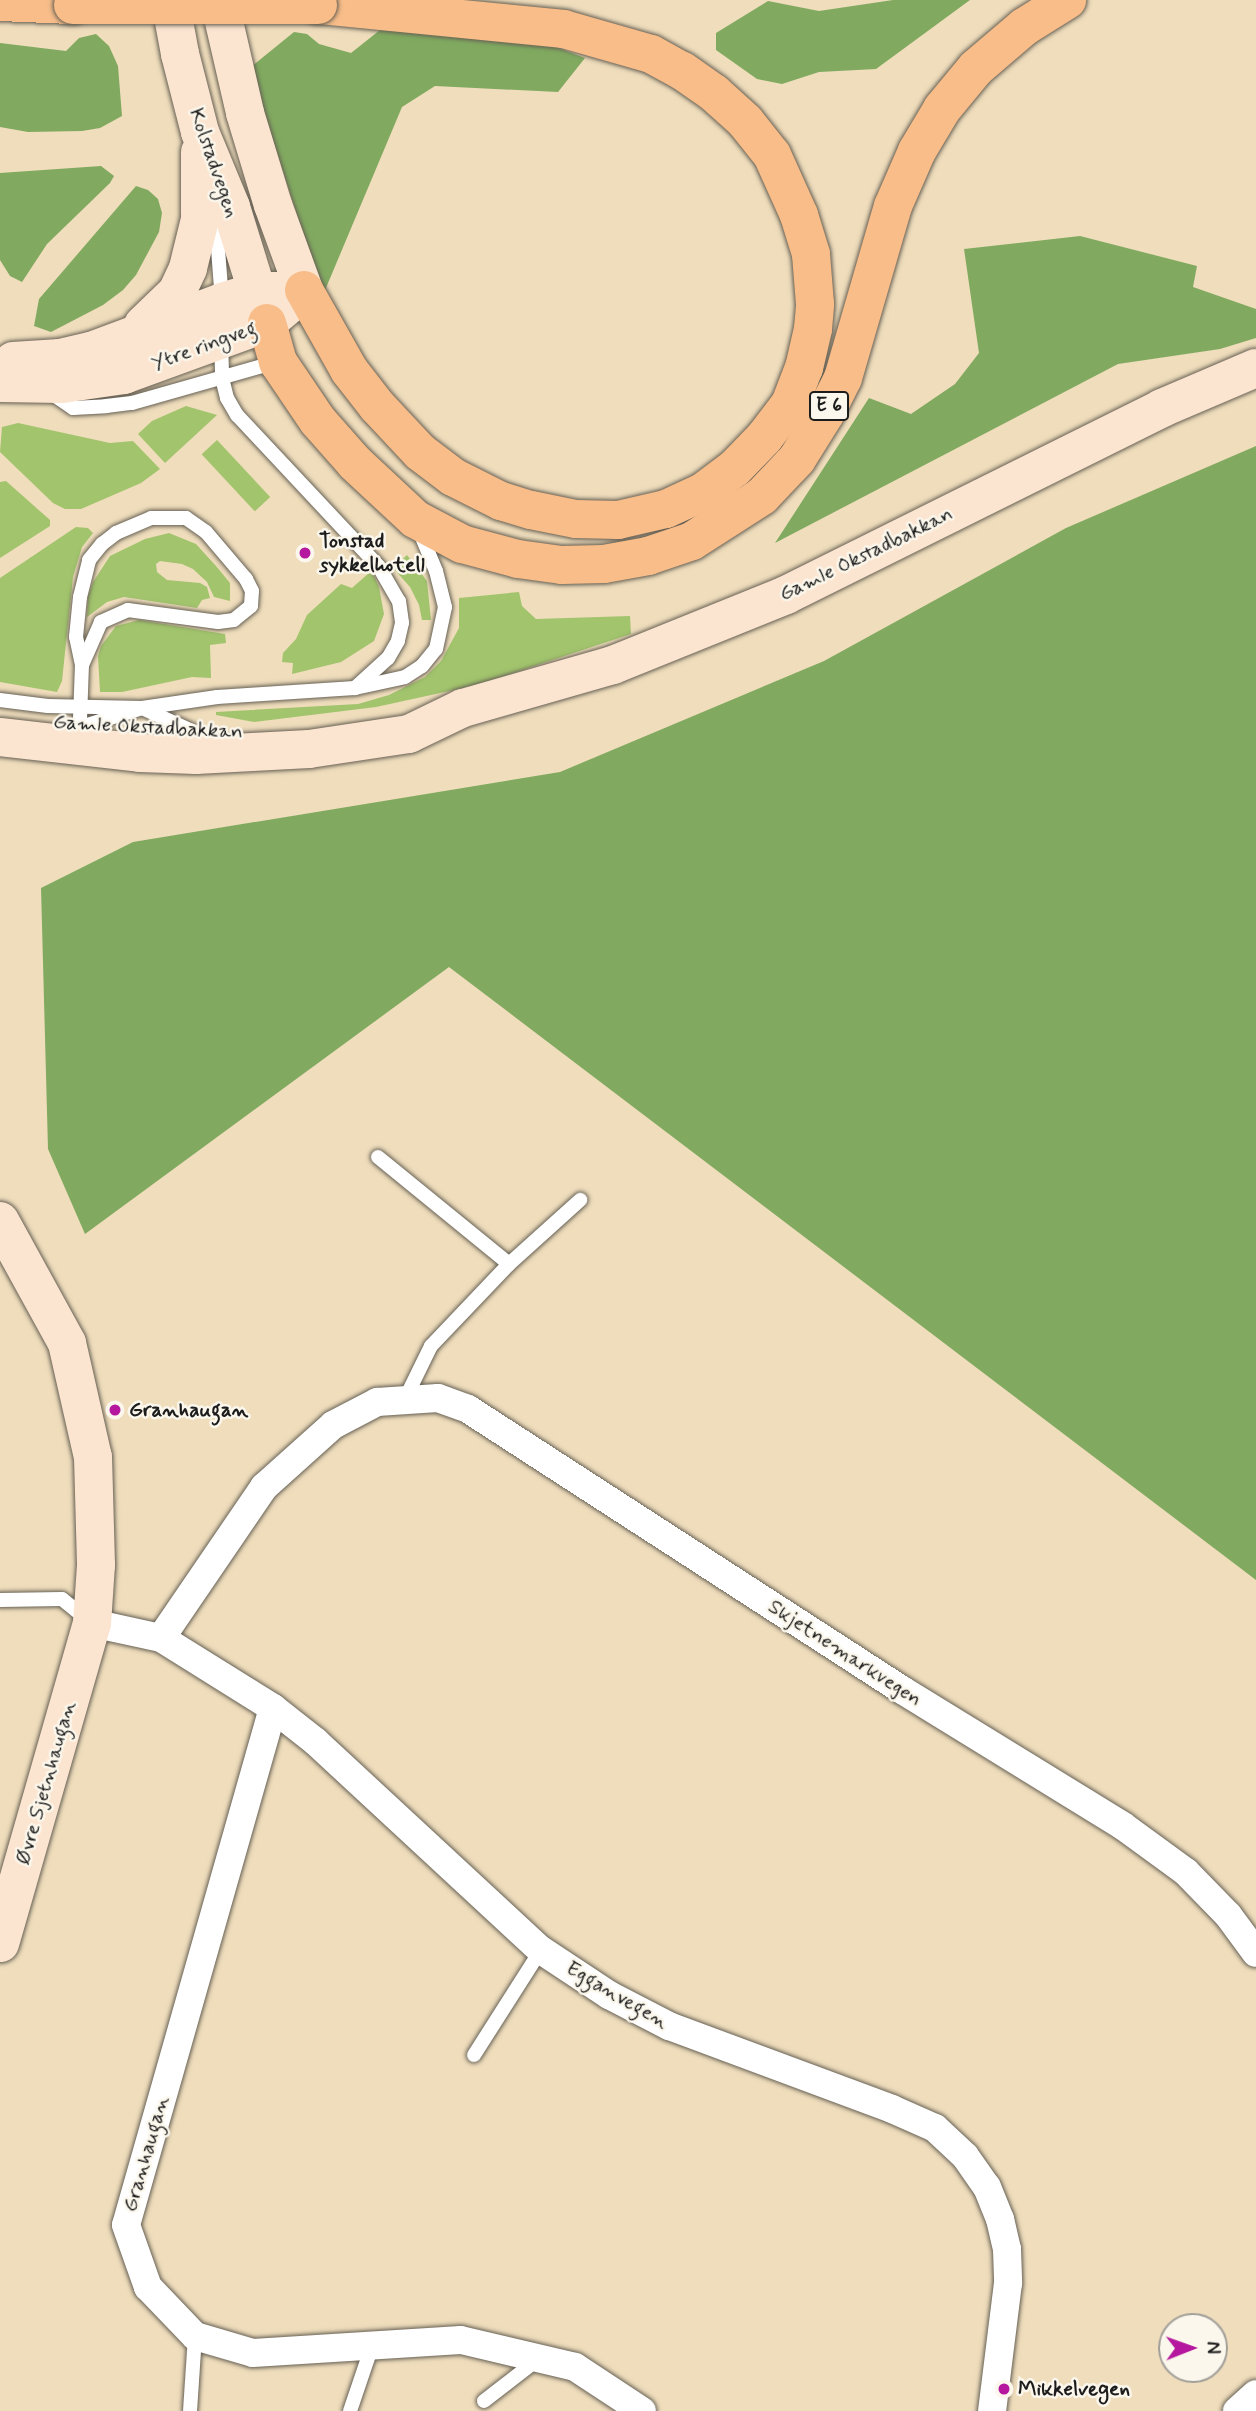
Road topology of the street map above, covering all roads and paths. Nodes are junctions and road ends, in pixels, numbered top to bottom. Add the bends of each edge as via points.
1 (170, 0) edge
2 (219, 0) edge
3 (443, 0) edge
4 (1067, 0) edge
5 (0, 2) edge
6 (318, 5) junction
7 (200, 132) junction
8 (304, 290) junction
9 (235, 316) junction
10 (129, 335) junction
11 (0, 360) edge
12 (278, 362) junction
13 (1256, 368) edge
14 (222, 378) junction
15 (0, 383) edge
16 (38, 385) junction
17 (415, 519) junction
18 (82, 665) junction
19 (355, 688) junction
20 (0, 700) edge
21 (142, 708) junction
22 (463, 708) junction
23 (0, 716) edge
24 (80, 727) junction
25 (196, 733) junction
26 (0, 737) edge
27 (378, 1157) dead end
28 (580, 1200) dead end
29 (0, 1222) edge
30 (509, 1264) junction
31 (405, 1399) junction
32 (0, 1600) edge
33 (92, 1623) junction
34 (161, 1638) junction
35 (273, 1708) junction
36 (0, 1943) edge
37 (541, 1951) junction
38 (1256, 1953) edge
39 (474, 2054) dead end
40 (195, 2336) junction
41 (372, 2346) junction
42 (538, 2359) junction
43 (1256, 2394) edge
44 (484, 2401) dead end
45 (190, 2411) edge
46 (350, 2411) edge
47 (642, 2411) edge
48 (992, 2411) edge
49 (1237, 2411) edge

1 - 7 main road, Kolstadvegen
2 - 8 main road, Kolstadvegen via 245,113
3 - 6 highway, E 6
4 - 17 highway, E 6 via 1024,27 976,68 942,109 893,206 843,378 797,459 762,496 692,541 604,564 518,559 462,544
5 - 6 highway, E 6, bridge
6 - 8 highway, E 6 via 564,29 651,54 682,71 746,121 772,155 811,254 813,329 790,404 735,468 703,492 666,509 618,520 576,519 501,501 453,477 421,452 349,370
7 - 9 main road, Kolstadvegen via 230,208
7 - 10 main road, Ytre ringveg via 200,219 188,268 177,292
8 - 9 main road, Ytre ringveg
9 - 10 main road, Ytre ringveg
9 - 12 highway, E 6
9 - 14 lane
9 - 16 main road, Ytre ringveg via 124,375
10 - 11 main road, Ytre ringveg via 60,358
12 - 14 lane, Ytre ringveg
12 - 17 highway, E 6 via 318,421
13 - 22 main road, Gamle Okstadbakkan via 1161,408 786,594 613,664
14 - 16 lane, Ytre ringveg via 132,403 73,408
14 - 19 lane via 237,415 393,586 402,623 398,641 388,658
15 - 16 main road, Ytre ringveg
17 - 19 lane via 445,607 436,649 405,677
18 - 18 lane via 101,622 128,610 234,621 251,606 252,590 206,532 186,518 151,518 116,533 89,561 76,636
18 - 24 lane
19 - 21 lane via 217,697
20 - 24 lane
21 - 24 lane
21 - 25 lane
22 - 24 main road, Gamle Okstadbakkan via 409,734 309,749 196,755
22 - 25 main road, Gamle Okstadbakkan via 405,711 309,728
23 - 24 main road, Gamle Okstadbakkan
24 - 25 main road, Gamle Okstadbakkan
24 - 26 main road, Gamle Okstadbakkan
27 - 30 lane
28 - 30 lane
29 - 33 main road, Øvre Sjetnhaugan via 67,1343 93,1457 96,1565
30 - 31 lane via 431,1346
31 - 34 street, Skjetnemarkvegen via 377,1402 333,1425 264,1487
31 - 38 street, Skjetnemarkvegen via 438,1398 468,1409 902,1690 1123,1826 1186,1872 1228,1915
32 - 33 lane via 62,1599
33 - 34 street, Egganvegen
33 - 36 main road, Øvre Sjetnhaugan
34 - 35 street, Egganvegen
35 - 37 street, Egganvegen via 316,1742
35 - 40 street, Granhaugan via 126,2225 148,2287
37 - 39 lane
37 - 48 street, Egganvegen via 609,1995 669,2026 892,2109 934,2128 965,2156 987,2187 1007,2249 1008,2283
40 - 41 street, Granhaugan via 253,2353
40 - 45 lane
41 - 42 street, Granhaugan via 461,2340
41 - 46 lane
42 - 44 lane
42 - 47 street, Granhaugan via 575,2367
43 - 49 street

